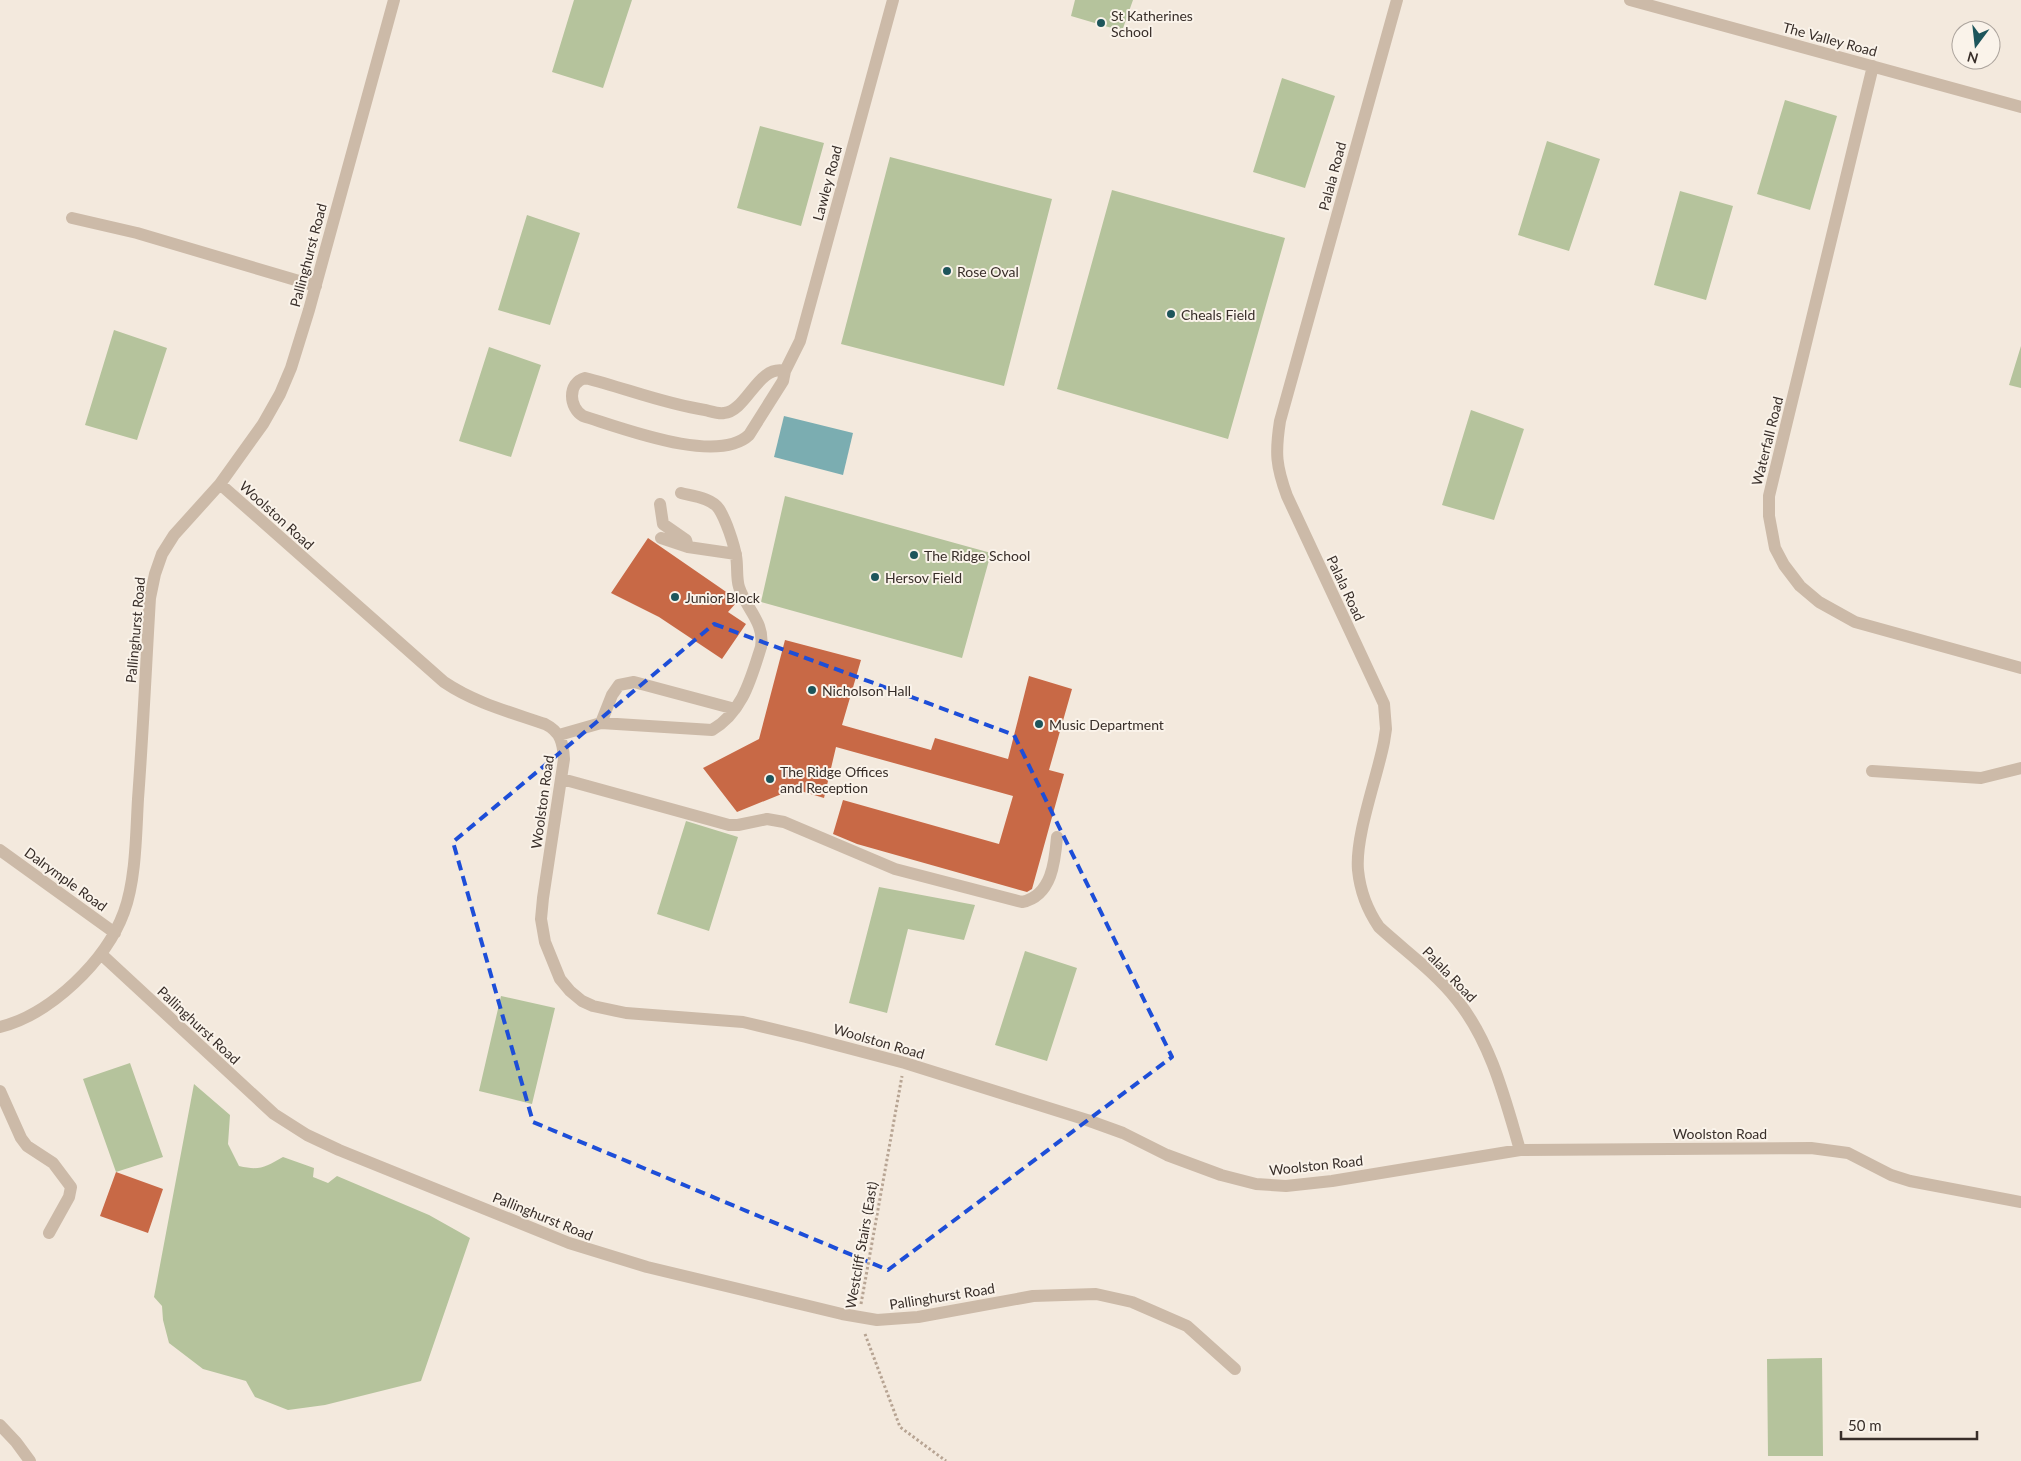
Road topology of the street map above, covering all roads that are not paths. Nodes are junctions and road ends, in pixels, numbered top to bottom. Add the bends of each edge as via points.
1 (394, 0) edge
2 (893, 0) edge
3 (1396, 0) edge
4 (1630, 0) edge
5 (1873, 66) junction
6 (2021, 107) edge
7 (72, 218) dead end
8 (316, 286) junction
9 (785, 372) junction
10 (220, 484) junction
11 (681, 493) dead end
12 (660, 504) dead end
13 (660, 538) dead end
14 (688, 546) junction
15 (736, 554) junction
16 (2021, 668) edge
17 (735, 709) junction
18 (601, 723) junction
19 (559, 735) junction
20 (2021, 768) edge
21 (1872, 771) dead end
22 (562, 780) junction
23 (1057, 837) dead end
24 (0, 850) edge
25 (115, 933) junction
26 (101, 954) junction
27 (1, 1029) edge
28 (0, 1092) edge
29 (1520, 1150) junction
30 (2021, 1202) edge
31 (49, 1233) dead end
32 (1234, 1369) dead end
33 (0, 1425) edge
34 (30, 1461) edge

1 - 8 street, Pallinghurst Road
2 - 9 street, Lawley Road via 800,341
3 - 29 street, Palala Road via 1280,421 1276,453 1287,496 1384,704 1384,742 1358,870 1366,900 1379,927 1456,998 1474,1023 1492,1064
4 - 5 street, The Valley Road
5 - 6 street, The Valley Road
5 - 16 street, Waterfall Road via 1769,496 1775,548 1800,586 1819,602 1855,622
7 - 8 street via 137,233
8 - 10 street, Pallinghurst Road via 280,394
9 - 9 street, Lawley Road via 749,435 743,441 725,447 677,443 588,418 578,413 572,402 574,386 585,378 691,408 724,413 734,409 766,376 775,371
10 - 19 street, Woolston Road via 444,682 479,702 545,724
10 - 25 street, Pallinghurst Road via 174,535 154,574 132,873 129,897
11 - 15 street via 715,505
12 - 14 street via 664,524 686,540
13 - 14 street
14 - 15 street
15 - 17 street via 738,585 761,627 762,638 746,694
17 - 18 street via 724,723 712,730
17 - 18 street via 634,682 619,685
18 - 19 street
19 - 22 street, Woolston Road via 563,744
20 - 21 street via 1981,778
22 - 23 street via 729,825 767,819 784,822 895,869 1022,902 1036,896 1049,880
22 - 29 street, Woolston Road via 542,919 545,942 560,979 582,1001 609,1010 743,1022 904,1063 1088,1120 1124,1133 1167,1155 1256,1184 1286,1186 1332,1181
24 - 25 street, Dalrymple Road
25 - 26 street, Pallinghurst Road
26 - 27 street via 61,994
26 - 32 street, Pallinghurst Road via 274,1114 307,1136 591,1251 877,1320 904,1319 1033,1296 1096,1294 1132,1302 1187,1326
28 - 31 street via 21,1138 53,1164 71,1187 69,1197
29 - 30 street, Woolston Road via 1834,1150 1858,1157 1901,1178
33 - 34 street

